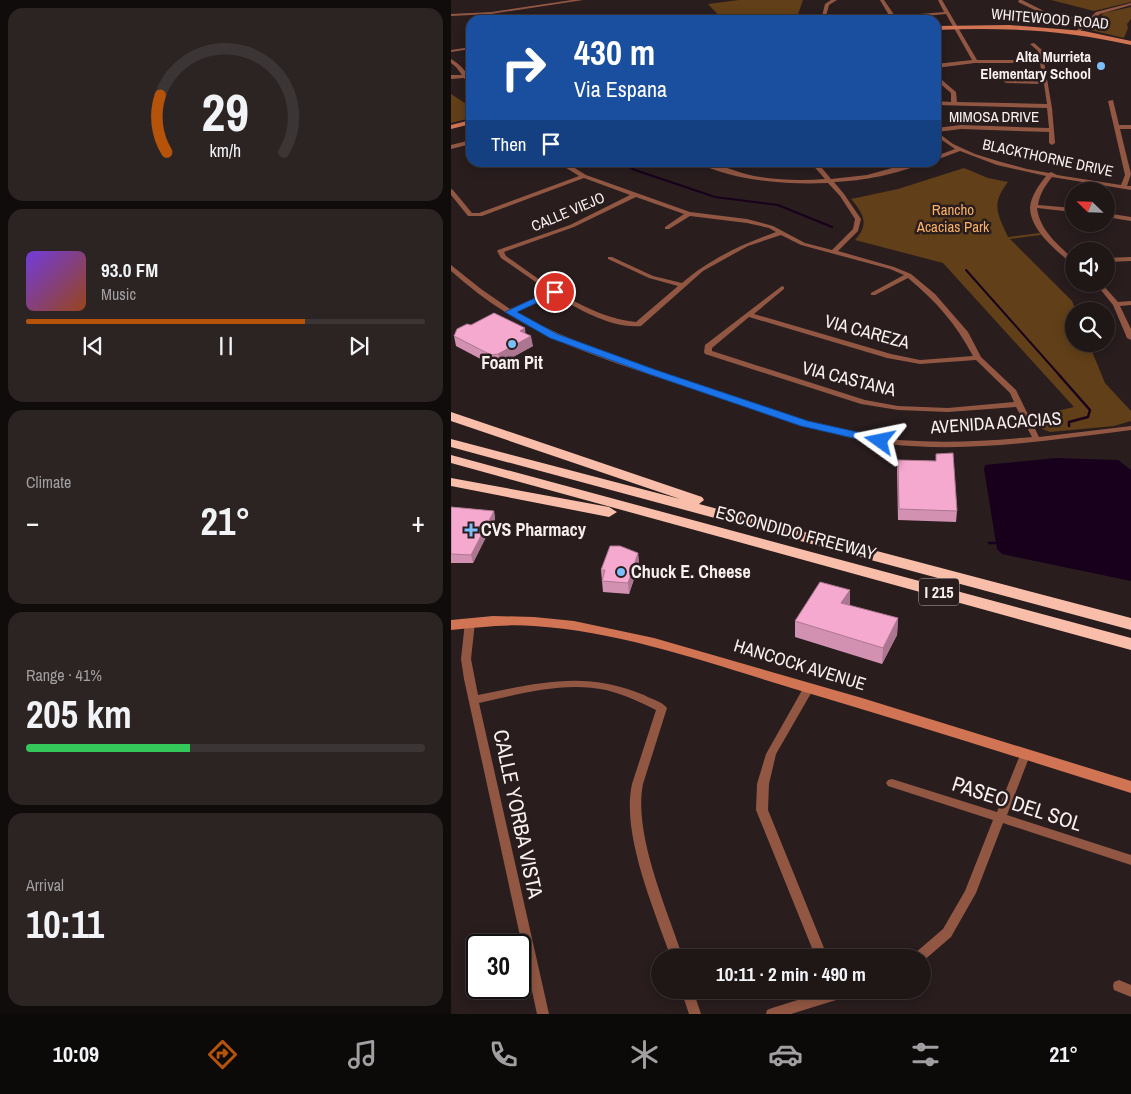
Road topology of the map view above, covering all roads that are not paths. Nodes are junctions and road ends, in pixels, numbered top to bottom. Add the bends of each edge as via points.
1 (581, 0) edge
2 (835, 0) edge
3 (882, 0) edge
4 (939, 0) edge
5 (1020, 1) edge
6 (1131, 4) edge
7 (947, 13) junction
8 (1045, 13) junction
9 (451, 15) edge
10 (824, 15) edge
11 (892, 15) edge
12 (920, 15) edge
13 (1033, 17) dead end
14 (1088, 21) junction
15 (956, 26) junction
16 (941, 28) edge
17 (1077, 33) junction
18 (1131, 42) edge
19 (1032, 44) dead end
20 (466, 49) edge
21 (451, 51) edge
22 (451, 61) edge
23 (975, 61) junction
24 (1043, 62) junction
25 (941, 65) edge
26 (451, 76) edge
27 (464, 76) junction
28 (466, 78) edge
29 (941, 81) edge
30 (1006, 81) dead end
31 (1046, 83) junction
32 (1111, 101) dead end
33 (954, 102) junction
34 (941, 103) edge
35 (1049, 106) junction
36 (466, 123) edge
37 (451, 127) edge
38 (1116, 127) junction
39 (1131, 128) edge
40 (1052, 130) junction
41 (941, 131) edge
42 (941, 136) edge
43 (466, 143) edge
44 (1052, 143) dead end
45 (451, 147) edge
46 (960, 149) junction
47 (941, 156) edge
48 (1127, 158) edge
49 (569, 167) edge
50 (715, 167) edge
51 (817, 167) edge
52 (907, 168) edge
53 (1051, 174) junction
54 (584, 176) junction
55 (829, 182) junction
56 (1123, 187) junction
57 (1131, 188) edge
58 (451, 191) edge
59 (635, 195) junction
60 (1033, 206) junction
61 (1065, 209) edge
62 (689, 214) junction
63 (1115, 216) edge
64 (1130, 219) edge
65 (667, 228) dead end
66 (781, 233) junction
67 (833, 252) junction
68 (1065, 254) edge
69 (610, 258) dead end
70 (1131, 259) edge
71 (1115, 260) edge
72 (451, 267) edge
73 (909, 275) junction
74 (681, 284) junction
75 (782, 288) dead end
76 (555, 292) junction
77 (1106, 292) edge
78 (873, 294) dead end
79 (1131, 303) edge
80 (1116, 304) junction
81 (509, 312) junction
82 (749, 315) junction
83 (1131, 338) edge
84 (978, 358) junction
85 (1018, 404) junction
86 (451, 416) edge
87 (1131, 428) edge
88 (1036, 438) junction
89 (451, 443) edge
90 (451, 459) edge
91 (451, 482) edge
92 (787, 534) junction
93 (748, 541) junction
94 (470, 622) junction
95 (1131, 624) edge
96 (451, 625) edge
97 (1131, 644) edge
98 (809, 688) junction
99 (474, 700) junction
100 (1025, 754) junction
101 (892, 783) dead end
102 (1131, 787) edge
103 (1000, 818) junction
104 (1131, 860) edge
105 (674, 949) edge
106 (818, 949) edge
107 (928, 949) edge
108 (690, 999) edge
109 (816, 999) edge
110 (543, 1014) edge
111 (695, 1014) edge
112 (772, 1014) edge

1 - 9 street via 491,13
2 - 10 street via 827,4
3 - 11 street
4 - 7 street
5 - 8 street
6 - 14 street via 1104,10
7 - 12 street
7 - 15 street
8 - 13 street
8 - 14 street
14 - 17 street
15 - 16 main road, WHITEWOOD ROAD
15 - 17 main road, WHITEWOOD ROAD
15 - 23 street
17 - 18 main road, WHITEWOOD ROAD
19 - 24 street via 1040,50
20 - 21 street
22 - 27 street
23 - 24 street
23 - 25 street
24 - 31 street
26 - 27 street
27 - 28 street
29 - 33 street via 954,93
30 - 31 street
31 - 35 street
32 - 38 street
33 - 34 street
33 - 35 street
35 - 40 street
36 - 37 main road
38 - 39 street
38 - 48 street
40 - 41 street, MIMOSA DRIVE via 961,127
40 - 44 street
42 - 46 street, BLACKTHORNE DRIVE
43 - 45 street
46 - 47 street
46 - 53 street, BLACKTHORNE DRIVE via 988,160
48 - 56 street via 1128,175
49 - 54 street
50 - 55 street via 748,177
51 - 55 street
52 - 55 street
53 - 56 street, BLACKTHORNE DRIVE
53 - 60 street via 1036,195
54 - 58 street via 480,215 470,215
54 - 59 street
55 - 67 street via 858,219 856,230
56 - 57 street, BLACKTHORNE DRIVE
59 - 62 street
59 - 76 street, CALLE VIEJO via 572,226 499,251 537,282
60 - 61 street
60 - 68 street via 1040,228
62 - 65 street
62 - 66 street via 747,221
63 - 64 street
66 - 67 street via 803,244
66 - 74 street via 746,245
67 - 73 street
69 - 74 street via 651,277
70 - 71 street
72 - 81 street, AVENIDA ACACIAS
73 - 78 street
73 - 84 street via 933,295 965,334
74 - 76 street via 648,317 638,324 626,325
75 - 82 street
76 - 81 street
77 - 80 street
79 - 80 street
80 - 83 street
81 - 88 street, AVENIDA ACACIAS via 554,336 595,352 833,431 880,441 945,445
82 - 84 street, VIA CAREZA via 897,358 920,362
82 - 85 street, VIA CASTANA via 713,342 708,352 864,402 897,408 948,410
84 - 85 street via 1013,392
85 - 88 street
86 - 92 highway via 751,518
87 - 88 street, AVENIDA ACACIAS
89 - 92 highway, ESCONDIDO FREEWAY / I 215
90 - 93 highway, ESCONDIDO FREEWAY / I 215
91 - 93 highway
92 - 95 highway, ESCONDIDO FREEWAY / I 215
93 - 97 highway, ESCONDIDO FREEWAY / I 215
94 - 96 main road, HANCOCK AVENUE
94 - 98 main road, HANCOCK AVENUE via 522,620 611,630
94 - 99 street, CALLE YORBA VISTA via 466,659
98 - 100 main road, HANCOCK AVENUE
98 - 106 street via 771,754 763,784 762,810
99 - 105 street via 552,685 596,685 637,696 662,708 643,760 635,797 637,830
99 - 110 street, CALLE YORBA VISTA
100 - 102 main road, HANCOCK AVENUE
100 - 103 street
101 - 103 street, PASEO DEL SOL
103 - 104 street, PASEO DEL SOL
103 - 107 street via 971,893 947,933
108 - 111 street
109 - 112 street

